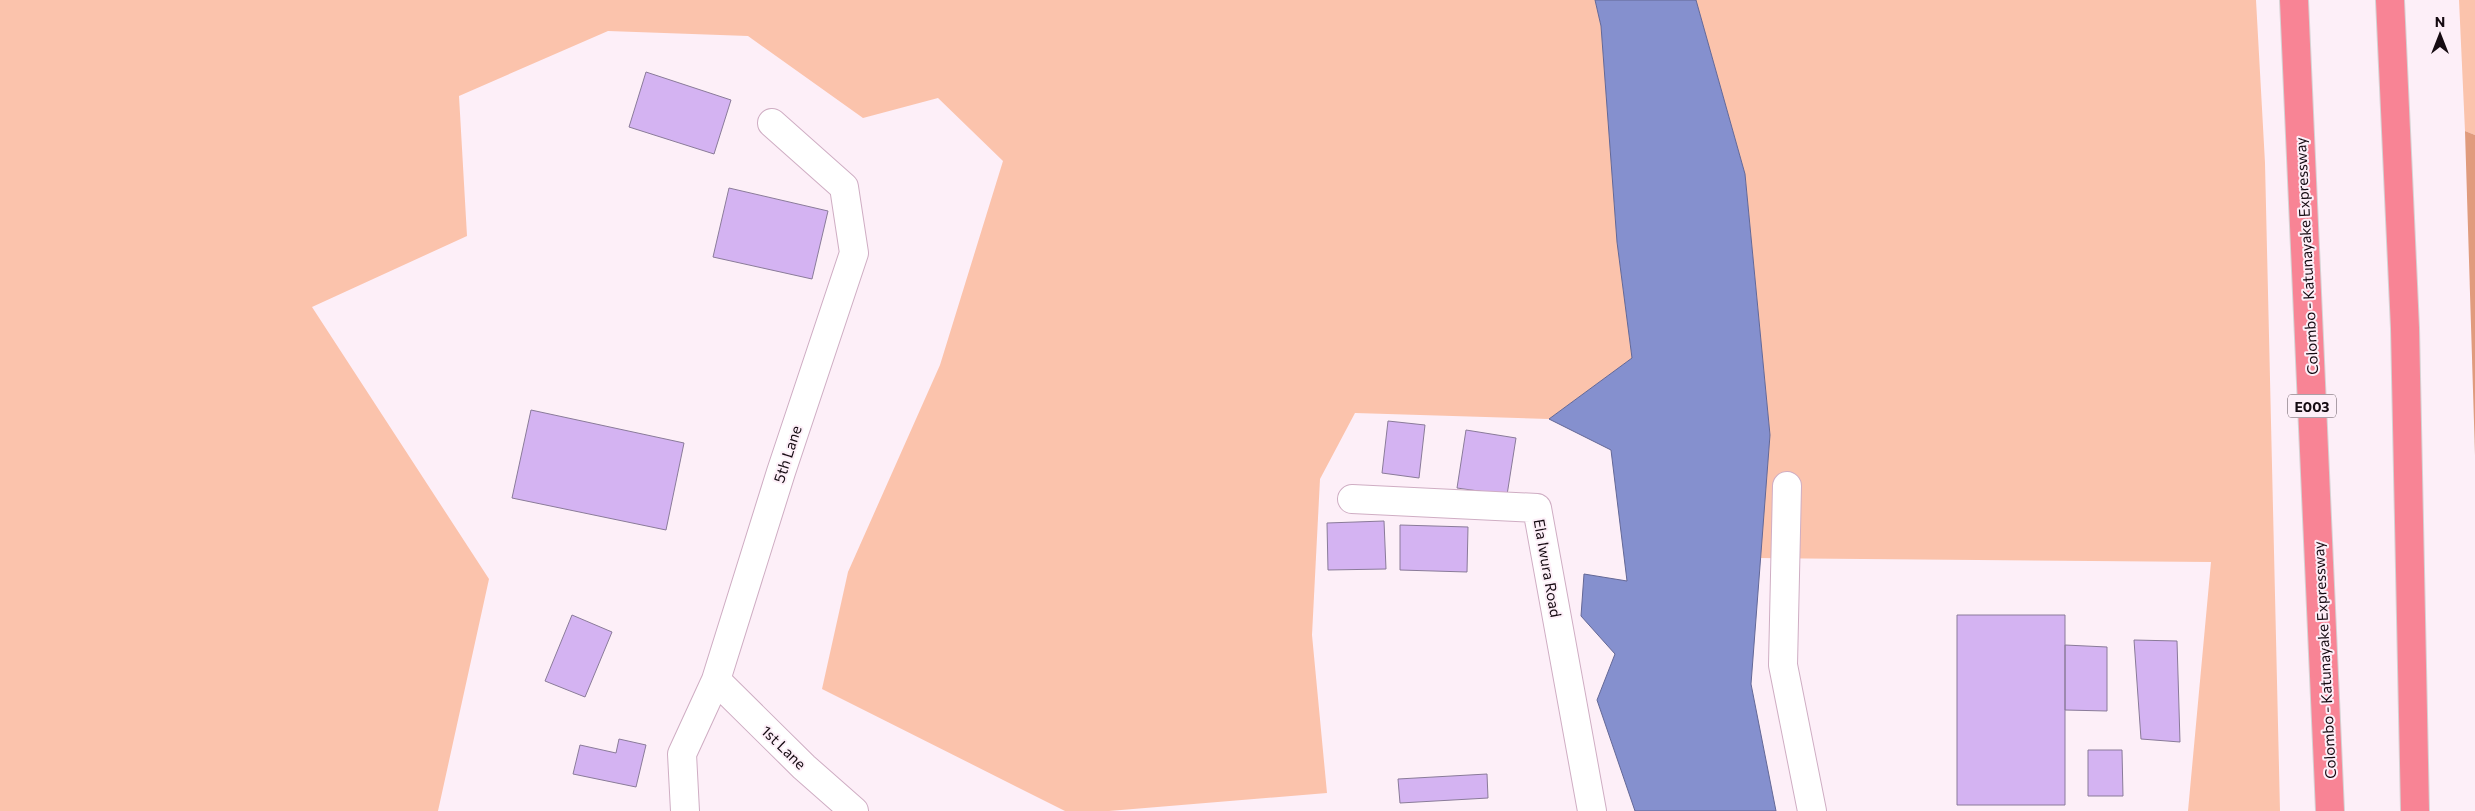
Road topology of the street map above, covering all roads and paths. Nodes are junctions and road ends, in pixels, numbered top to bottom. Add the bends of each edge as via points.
1 (2294, 0) edge
2 (2390, 0) edge
3 (772, 123) dead end
4 (1787, 486) dead end
5 (1352, 499) dead end
6 (716, 680) junction
7 (684, 811) edge
8 (854, 811) edge
9 (1592, 811) edge
10 (1812, 811) edge
11 (2330, 811) edge
12 (2415, 811) edge

1 - 11 highway, Colombo - Katunayake Expressway / E003
2 - 12 highway via 2405,328
3 - 6 street, 5th Lane via 844,187 854,253
4 - 10 street via 1783,664
5 - 9 street, Ela Iwura Road via 1537,508
6 - 7 street, 5th Lane via 682,754
6 - 8 street, 1st Lane via 804,767

